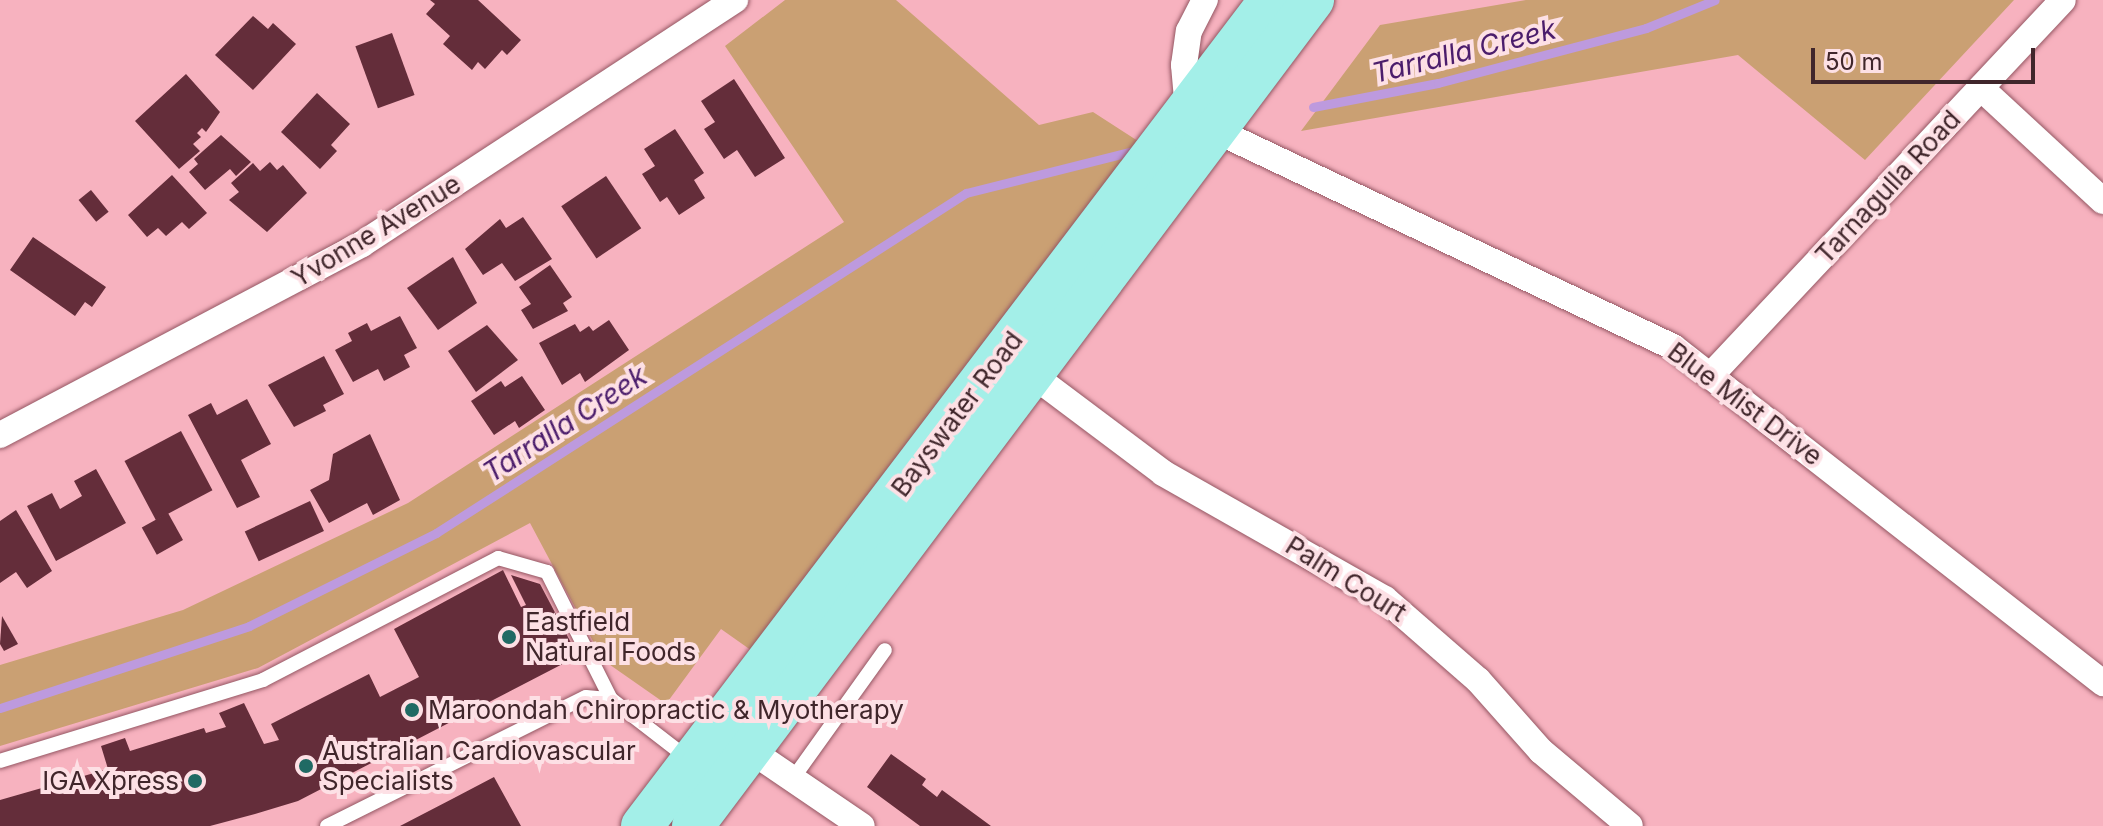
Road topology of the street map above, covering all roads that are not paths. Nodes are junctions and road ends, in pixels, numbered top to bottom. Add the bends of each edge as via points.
1 (735, 0) edge
2 (1205, 0) edge
3 (1270, 0) edge
4 (1313, 0) edge
5 (2063, 0) edge
6 (1981, 88) junction
7 (1202, 120) junction
8 (2103, 201) edge
9 (1030, 373) junction
10 (1713, 373) junction
11 (0, 435) edge
12 (885, 650) dead end
13 (2103, 683) edge
14 (611, 699) junction
15 (750, 750) junction
16 (699, 752) junction
17 (0, 761) edge
18 (794, 777) junction
19 (327, 826) edge
20 (642, 826) edge
21 (693, 826) edge
22 (862, 826) edge
23 (1630, 826) edge

1 - 11 street, Yvonne Avenue via 362,244
2 - 7 street via 1182,26 1184,65
3 - 7 main road, Bayswater Road
4 - 7 main road, Bayswater Road
5 - 6 street, Tarnagulla Road
6 - 8 street
6 - 10 street, Tarnagulla Road
7 - 9 main road, Bayswater Road
7 - 10 street, Blue Mist Drive via 1673,347
7 - 16 main road, Bayswater Road
9 - 15 main road, Bayswater Road
9 - 23 street, Palm Court via 1163,473 1385,599 1478,680 1541,751
10 - 13 street, Blue Mist Drive
12 - 18 lane
14 - 16 lane via 677,750
14 - 17 lane via 547,572 498,558 263,680
14 - 19 lane via 573,702
15 - 16 main road
15 - 18 street
15 - 21 main road, Bayswater Road
16 - 20 main road, Bayswater Road
18 - 22 street

